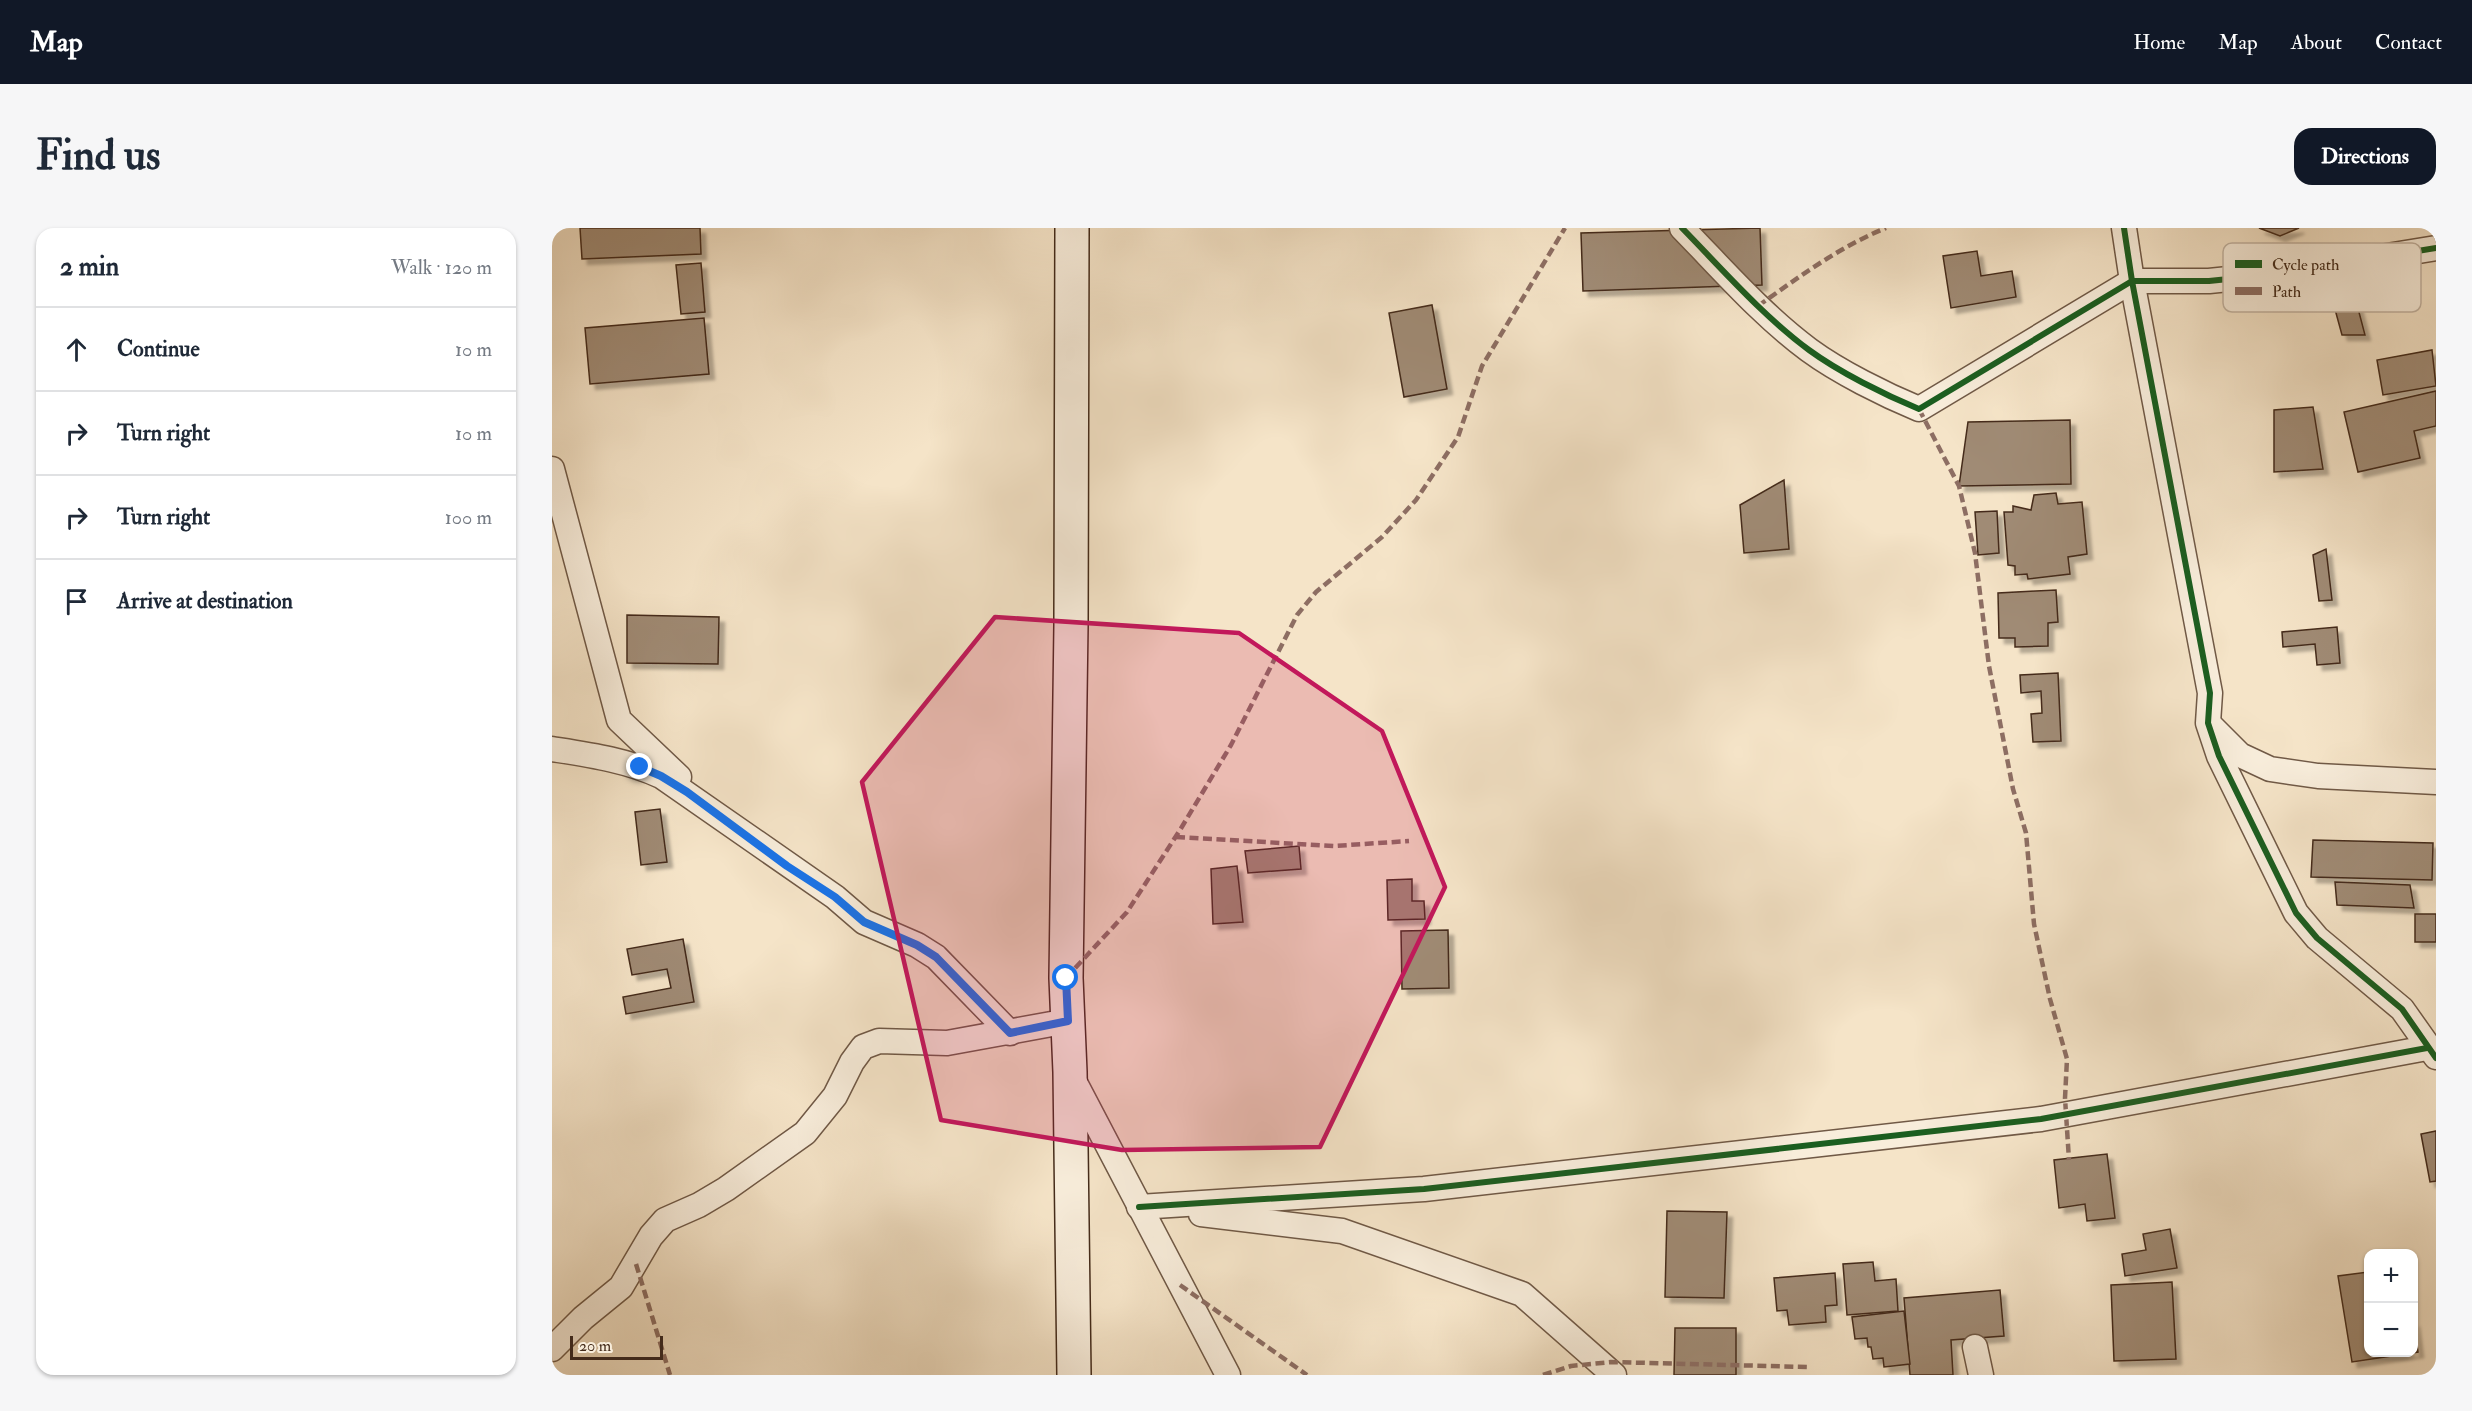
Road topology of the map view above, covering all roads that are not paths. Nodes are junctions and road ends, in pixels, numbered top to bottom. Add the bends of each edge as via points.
1 (1072, 228) edge
2 (1682, 228) edge
3 (2124, 228) edge
4 (2436, 248) edge
5 (2421, 250) edge
6 (2223, 279) edge
7 (2132, 281) junction
8 (552, 469) edge
9 (2208, 723) junction
10 (552, 749) edge
11 (2436, 782) edge
12 (718, 814) junction
13 (1068, 1021) junction
14 (1010, 1033) junction
15 (2432, 1053) edge
16 (1070, 1072) junction
17 (1139, 1206) junction
18 (1975, 1347) dead end
19 (552, 1349) edge
20 (1074, 1375) edge
21 (1228, 1375) edge
22 (1614, 1375) edge
23 (1981, 1375) edge

1 - 13 main road
2 - 7 street via 1758,306 1810,350 1919,409
3 - 7 street
4 - 5 street
6 - 7 street
7 - 9 street via 2210,693
8 - 12 street via 619,720
9 - 11 street via 2240,754 2270,769 2318,776
9 - 15 street via 2235,792 2296,913 2317,938 2402,1009
10 - 12 street via 640,767 661,776
12 - 14 street via 864,922 936,957
13 - 14 street
13 - 16 main road
14 - 19 street via 946,1043 879,1041 863,1047 835,1096 806,1133 726,1189 665,1220 621,1287
15 - 17 street via 2041,1119 1424,1189
16 - 17 street
16 - 20 main road
17 - 21 street
17 - 22 street via 1342,1231 1522,1294
18 - 23 street

